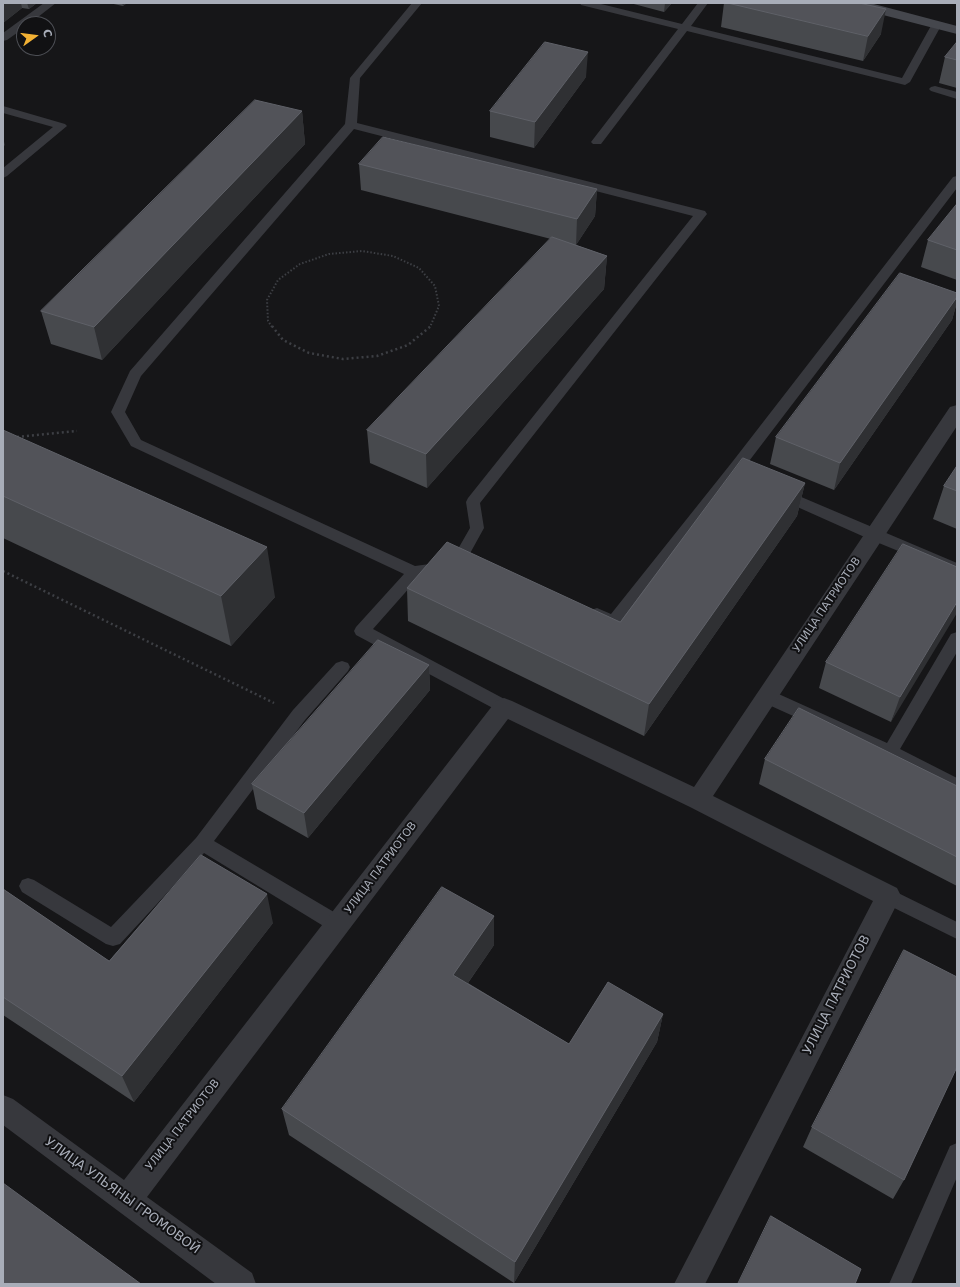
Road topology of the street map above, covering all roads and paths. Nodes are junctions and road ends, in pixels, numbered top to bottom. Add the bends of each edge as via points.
1 (51, 3) edge
2 (417, 3) edge
3 (585, 3) edge
4 (703, 3) edge
5 (853, 3) edge
6 (937, 24) junction
7 (685, 26) junction
8 (957, 30) edge
9 (3, 38) edge
10 (935, 90) dead end
11 (957, 96) edge
12 (3, 109) edge
13 (351, 125) junction
14 (597, 142) dead end
15 (3, 174) edge
16 (957, 180) edge
17 (881, 279) junction
18 (895, 284) edge
19 (268, 321) joint
20 (957, 410) edge
21 (78, 431) dead end
22 (17, 437) edge
23 (733, 471) junction
24 (747, 478) edge
25 (768, 487) edge
26 (874, 535) junction
27 (957, 569) edge
28 (3, 571) edge
29 (414, 572) junction
30 (585, 609) edge
31 (957, 638) edge
32 (342, 666) dead end
33 (766, 696) junction
34 (504, 707) junction
35 (300, 715) junction
36 (890, 752) junction
37 (957, 786) edge
38 (698, 800) junction
39 (202, 843) junction
40 (28, 886) dead end
41 (888, 896) junction
42 (337, 924) junction
43 (957, 930) edge
44 (3, 1108) edge
45 (957, 1153) edge
46 (126, 1200) junction
47 (241, 1284) edge
48 (689, 1284) edge
49 (900, 1284) edge

1 - 9 lane
2 - 13 lane via 355,78
3 - 7 lane
4 - 7 lane
5 - 6 main road
6 - 7 lane via 905,82
6 - 8 main road
7 - 14 lane
10 - 11 lane
12 - 15 lane via 61,126
13 - 29 lane via 134,374 118,412 136,443
13 - 29 lane via 700,214 473,502 477,528 463,553 441,568
16 - 17 lane
17 - 18 lane
17 - 23 lane
19 - 19 path via 283,340 309,353 343,359 377,356 408,344 430,327 439,306 435,286 419,268 393,256 362,252 329,254 300,264 278,280 267,300
20 - 26 street, УЛИЦА ПАТРИОТОВ
21 - 22 path
23 - 24 lane
23 - 30 lane via 614,622
25 - 26 lane
26 - 27 lane
26 - 33 street, УЛИЦА ПАТРИОТОВ
28 - 35 path
29 - 34 lane via 362,630
31 - 36 lane
32 - 35 lane
33 - 36 lane
33 - 38 street, УЛИЦА ПАТРИОТОВ
34 - 38 street
34 - 42 street, УЛИЦА ПАТРИОТОВ
35 - 39 lane
36 - 37 lane
38 - 41 street
39 - 40 lane via 113,938
39 - 42 lane
41 - 43 lane
41 - 48 street, УЛИЦА ПАТРИОТОВ
42 - 46 street, УЛИЦА ПАТРИОТОВ
44 - 46 street, УЛИЦА УЛЬЯНЫ ГРОМОВОЙ
45 - 49 lane
46 - 47 street, УЛИЦА УЛЬЯНЫ ГРОМОВОЙ

